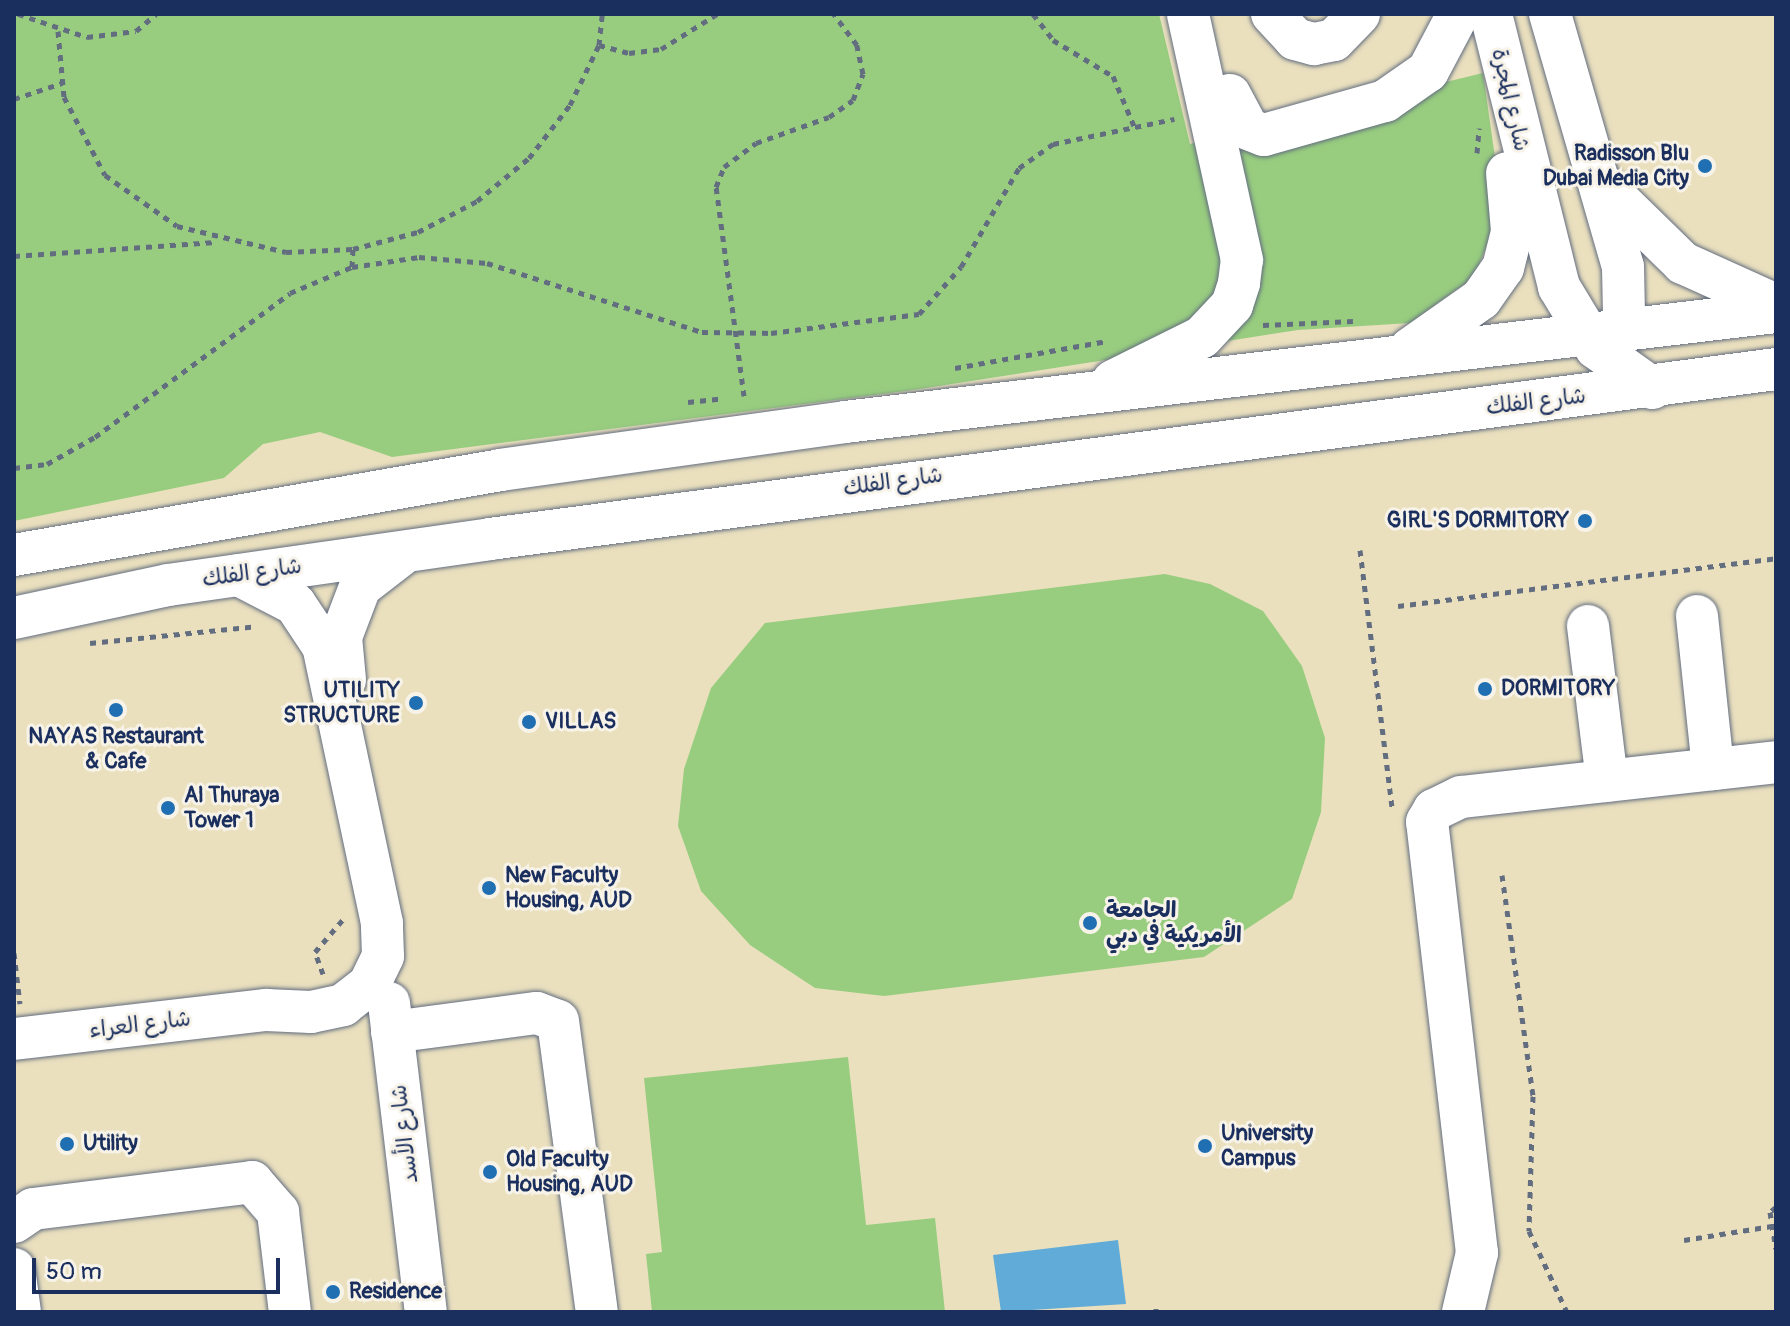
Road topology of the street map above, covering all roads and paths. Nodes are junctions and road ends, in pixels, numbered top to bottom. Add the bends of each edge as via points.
1 (18, 14) edge
2 (156, 14) edge
3 (602, 14) edge
4 (717, 14) edge
5 (834, 14) edge
6 (1033, 14) edge
7 (1188, 14) edge
8 (1272, 14) edge
9 (1359, 14) edge
10 (1458, 14) edge
11 (1464, 14) edge
12 (1491, 14) edge
13 (1550, 14) edge
14 (58, 31) junction
15 (599, 45) junction
16 (62, 83) junction
17 (1230, 95) dead end
18 (14, 99) edge
19 (1385, 101) junction
20 (1190, 116) dead end
21 (1513, 123) junction
22 (1134, 126) junction
23 (1591, 172) junction
24 (221, 241) junction
25 (353, 249) junction
26 (14, 256) edge
27 (352, 267) junction
28 (1776, 305) edge
29 (1776, 312) edge
30 (732, 332) junction
31 (1605, 342) junction
32 (1402, 354) junction
33 (1776, 369) edge
34 (1652, 388) junction
35 (1104, 390) junction
36 (744, 396) dead end
37 (1570, 398) junction
38 (14, 468) edge
39 (408, 551) junction
40 (14, 555) edge
41 (1776, 558) edge
42 (239, 575) junction
43 (1398, 606) dead end
44 (1697, 616) dead end
45 (14, 618) edge
46 (264, 625) dead end
47 (1588, 626) dead end
48 (84, 643) dead end
49 (341, 713) junction
50 (1776, 762) edge
51 (1713, 769) junction
52 (1607, 781) junction
53 (370, 867) junction
54 (1502, 875) dead end
55 (351, 911) dead end
56 (14, 953) edge
57 (383, 956) junction
58 (328, 986) junction
59 (266, 1010) junction
60 (392, 1032) junction
61 (19, 1039) edge
62 (1776, 1207) edge
63 (14, 1222) edge
64 (1772, 1226) junction
65 (1684, 1240) dead end
66 (1776, 1249) edge
67 (14, 1269) edge
68 (20, 1312) edge
69 (290, 1312) edge
70 (426, 1312) edge
71 (597, 1312) edge
72 (1463, 1312) edge
73 (1567, 1312) edge

1 - 14 path
2 - 14 path via 112,37
3 - 15 path
4 - 15 path via 661,49 629,53
5 - 30 path via 857,45 863,74 853,100 756,143 724,167 716,187 735,295
6 - 22 path via 1053,40 1113,76
7 - 35 street via 1242,260 1239,283 1232,305 1202,337 1128,368
8 - 9 street via 1295,39 1314,44 1334,40
10 - 19 street via 1428,71
11 - 19 street via 1465,53 1444,85 1406,102
12 - 21 street, شارع المجرة
13 - 23 street
14 - 16 path
15 - 25 path via 570,105 529,158 477,201 418,232
16 - 18 path
16 - 24 path via 80,138 105,175 138,205
17 - 19 street via 1248,129 1264,135
20 - 22 path
21 - 31 street, شارع المجرة via 1559,287
21 - 32 street via 1507,157 1512,231 1503,268 1474,306
22 - 30 path via 1053,144 1019,168 961,267 919,314 887,323
23 - 28 street via 1683,263
23 - 31 street via 1623,267
24 - 25 path via 286,252
24 - 26 path
25 - 27 path
27 - 30 path via 419,257 487,263 660,323
27 - 38 path via 290,293 95,437 47,464
29 - 31 street
30 - 36 path
31 - 32 street
31 - 34 street, شارع المجرة
31 - 37 street
32 - 35 street
33 - 34 street, شارع الفلك
34 - 37 street, شارع الفلك
35 - 40 street via 500,470
37 - 39 street, شارع الفلك
39 - 42 street, شارع الفلك
39 - 49 street via 360,587 345,620
41 - 43 path
42 - 45 street, شارع الفلك
42 - 49 street via 295,604 323,646
44 - 51 street
46 - 48 path
47 - 52 street
49 - 53 street
50 - 51 street
51 - 52 street
52 - 72 street via 1447,801 1427,822 1477,1253
53 - 57 street
53 - 58 street, شارع العراء via 358,957
54 - 73 path via 1533,1096 1529,1231
55 - 58 path via 315,952
56 - 61 path
57 - 59 street, شارع العراء via 369,985 343,1005
57 - 60 street, شارع الأسد
58 - 59 street, شارع العراء
59 - 61 street, شارع العراء
60 - 70 street, شارع الأسد
60 - 71 street via 537,1013 558,1021
62 - 64 path
63 - 69 street via 33,1209 252,1182 278,1212
64 - 65 path
64 - 66 path
67 - 68 street

